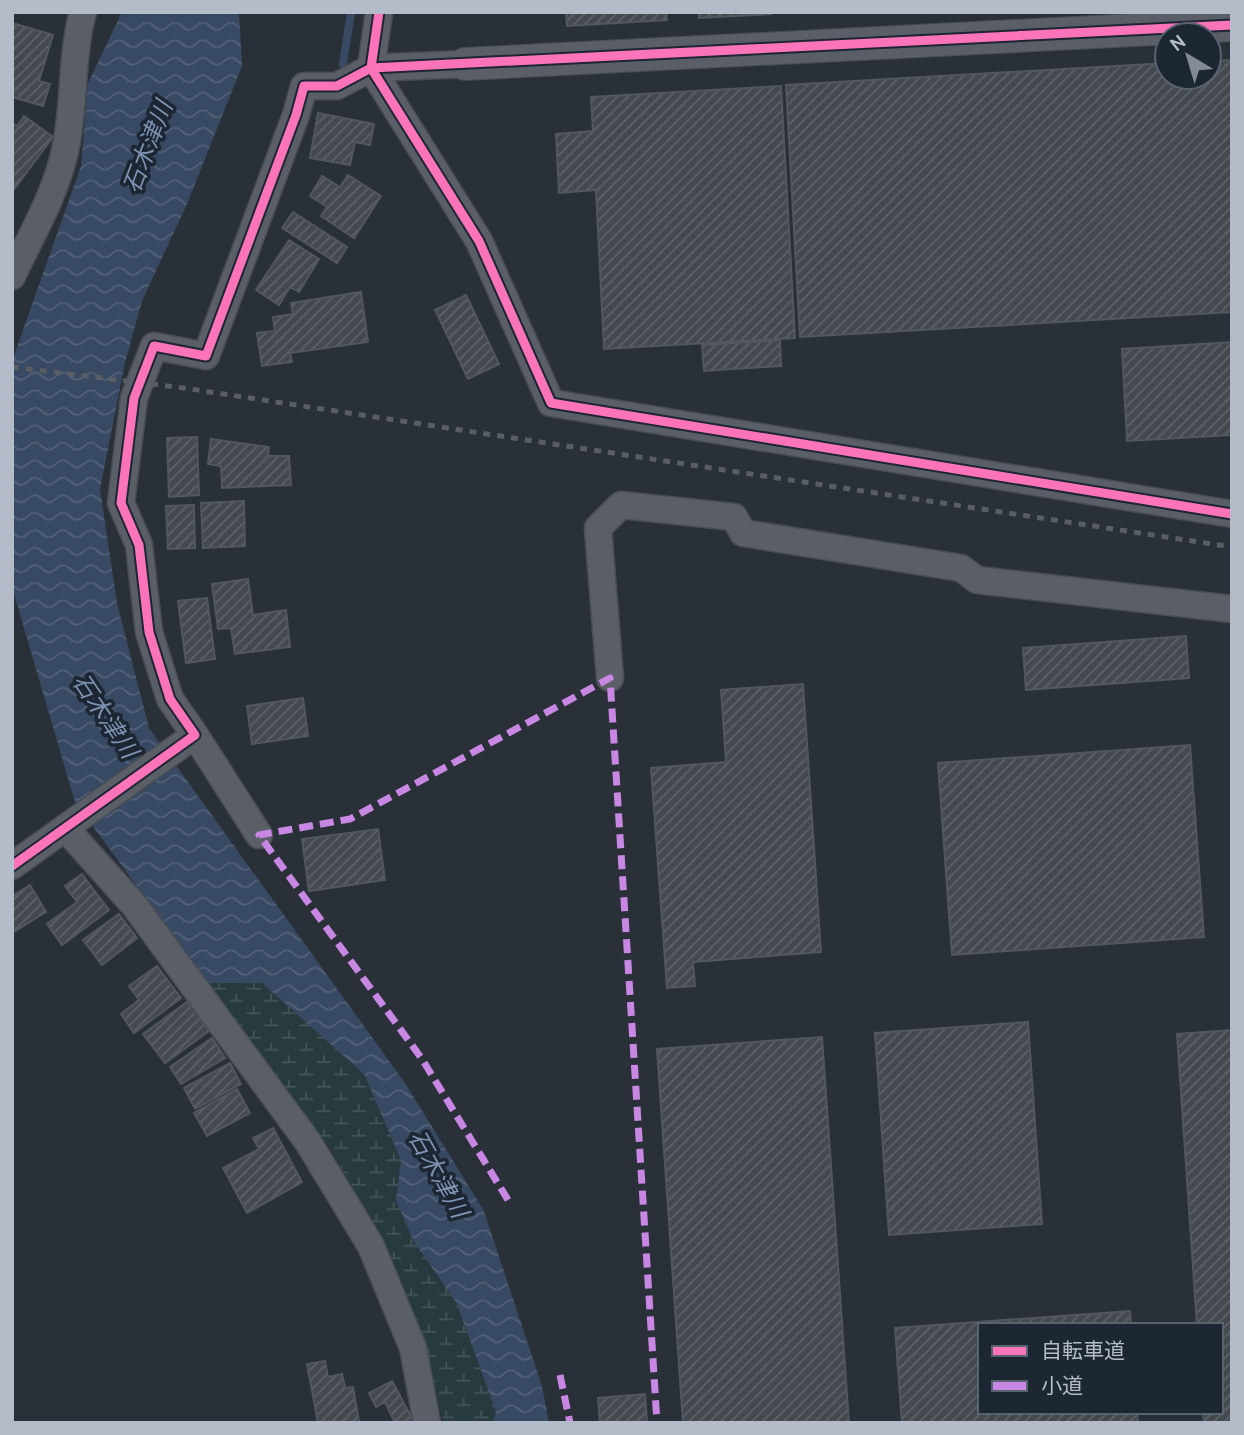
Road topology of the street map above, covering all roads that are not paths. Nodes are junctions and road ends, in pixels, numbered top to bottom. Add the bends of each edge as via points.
1 (83, 12) edge
2 (379, 12) edge
3 (1232, 25) edge
4 (465, 64) joint
5 (371, 68) junction
6 (12, 276) edge
7 (1232, 514) edge
8 (1232, 609) edge
9 (610, 678) dead end
10 (185, 743) junction
11 (71, 825) junction
12 (259, 835) dead end
13 (12, 866) edge
14 (427, 1423) edge

1 - 6 street via 66,146 54,188
2 - 5 street
3 - 4 street
4 - 5 street
5 - 7 street via 479,241 551,403
5 - 10 street via 337,86 304,86 206,356 154,346 134,398 121,503 139,545 149,632
8 - 9 street via 977,579 961,568 743,533 734,517 621,505 598,528
10 - 11 street
10 - 12 street
11 - 13 street
11 - 14 street via 308,1142 371,1246 414,1348

